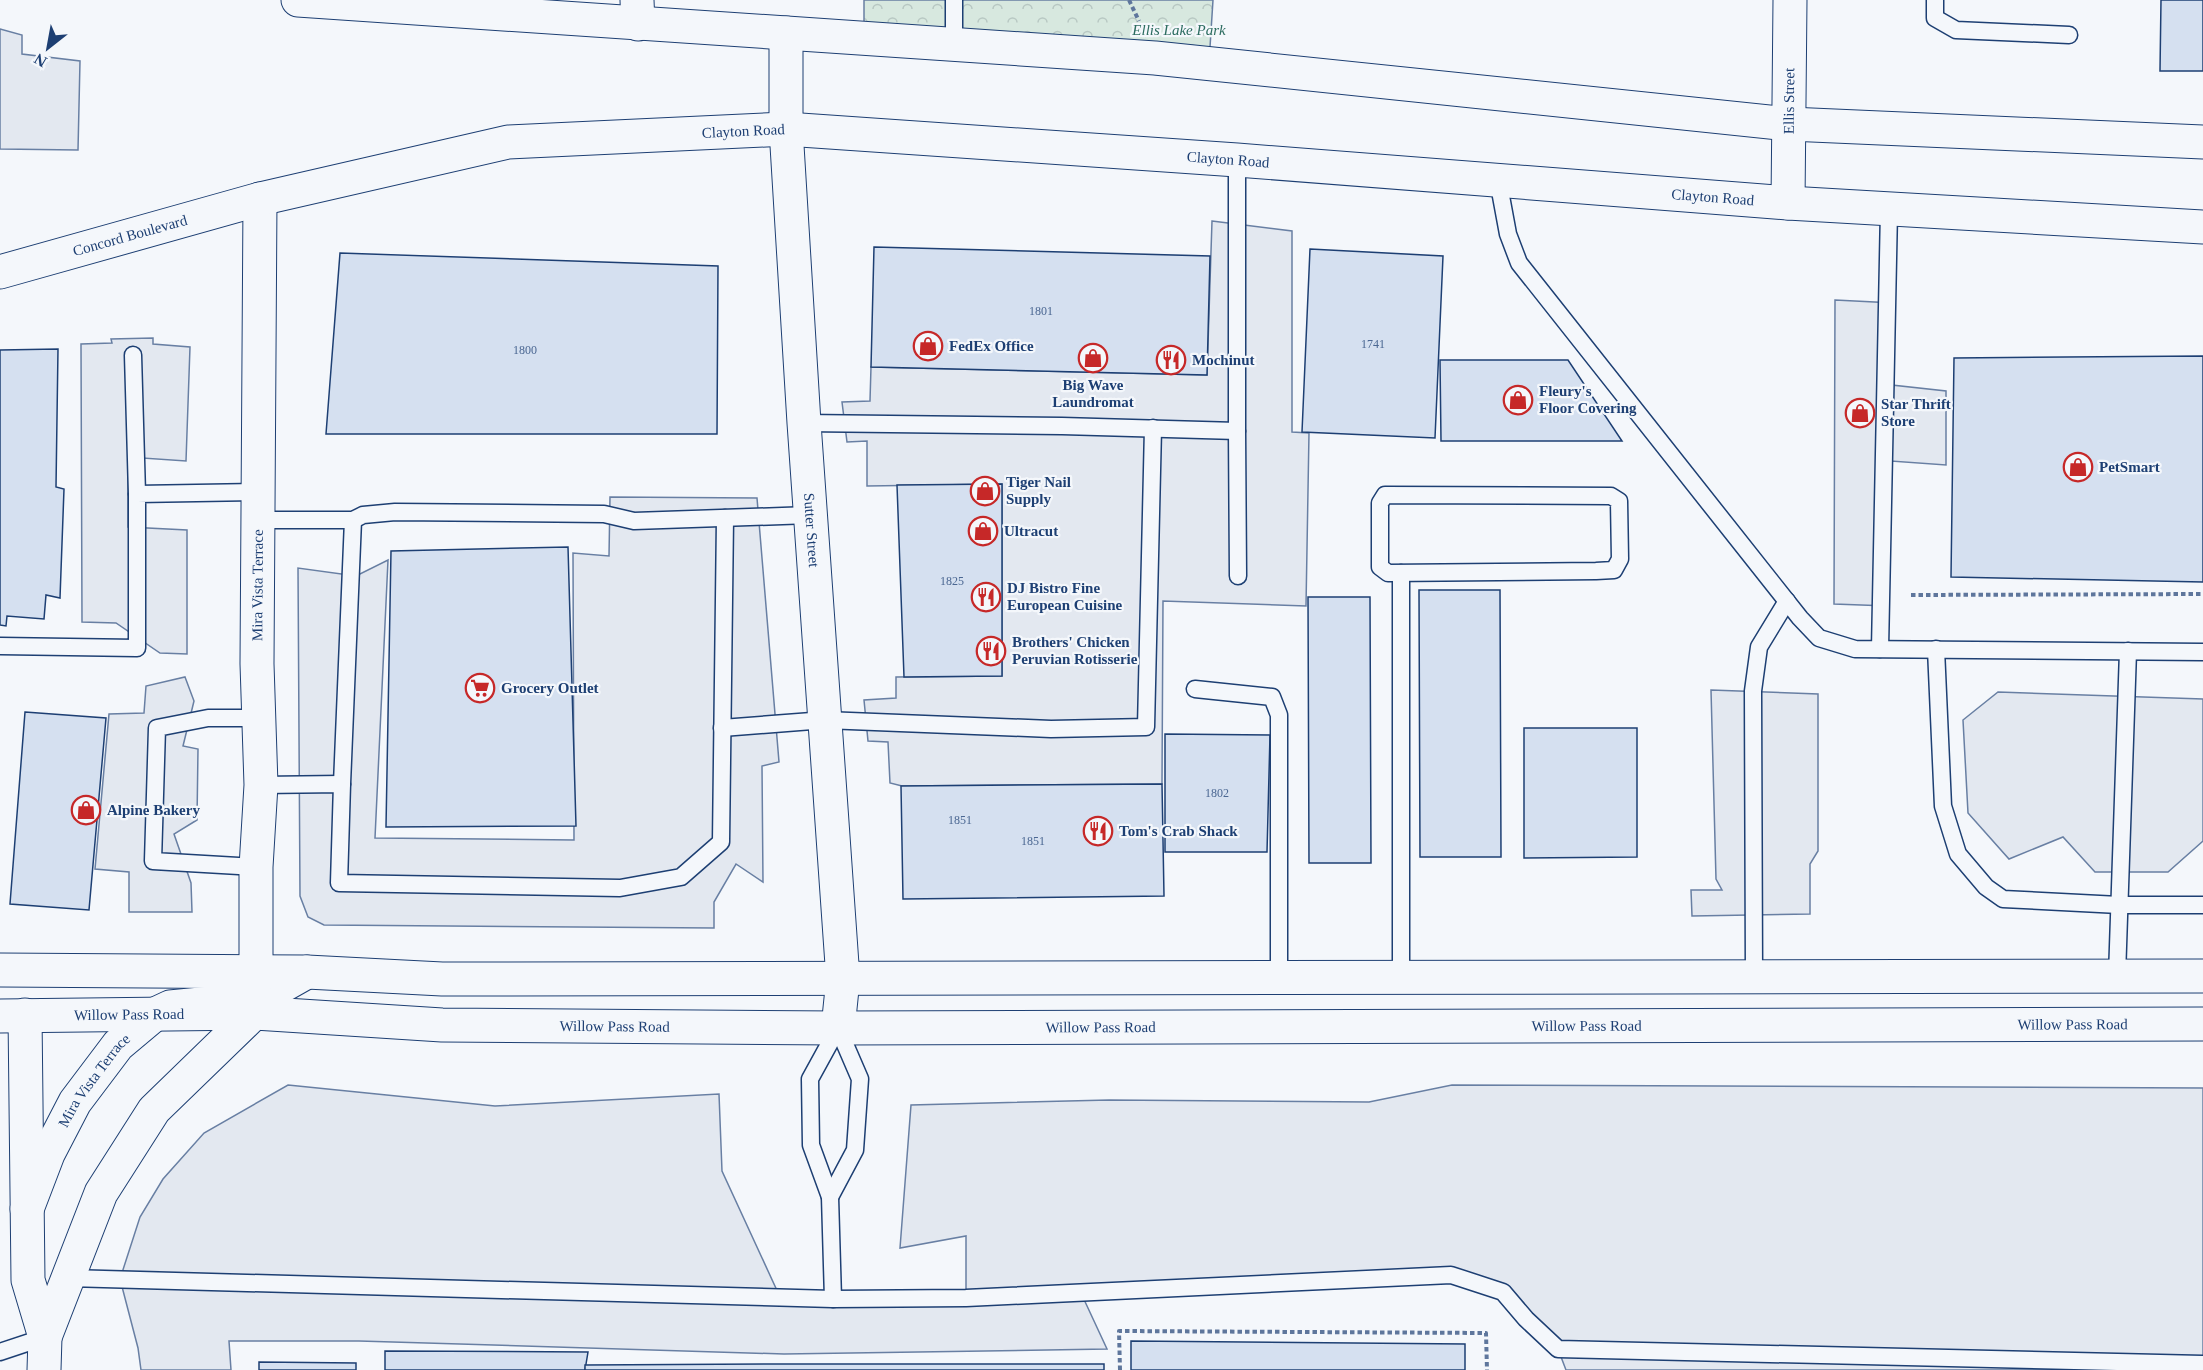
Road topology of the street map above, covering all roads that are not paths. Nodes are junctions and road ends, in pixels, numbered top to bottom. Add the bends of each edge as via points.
1 (298, 0) edge
2 (954, 0) edge
3 (1790, 0) edge
4 (1935, 0) edge
5 (638, 12) edge
6 (786, 33) junction
7 (2069, 35) dead end
8 (954, 44) junction
9 (1789, 124) junction
10 (786, 129) junction
11 (2203, 142) edge
12 (1238, 160) junction
13 (1498, 180) junction
14 (260, 199) junction
15 (1788, 203) junction
16 (1889, 210) junction
17 (2203, 227) edge
18 (0, 272) edge
19 (133, 355) dead end
20 (804, 423) junction
21 (1153, 428) junction
22 (1237, 431) junction
23 (137, 495) junction
24 (258, 506) junction
25 (810, 515) junction
26 (725, 519) junction
27 (353, 520) junction
28 (1401, 573) junction
29 (1238, 576) dead end
30 (1787, 601) junction
31 (0, 646) edge
32 (1880, 649) junction
33 (1936, 649) junction
34 (2128, 651) junction
35 (2203, 652) edge
36 (1195, 689) dead end
37 (260, 718) junction
38 (825, 720) junction
39 (722, 728) junction
40 (342, 784) junction
41 (261, 785) junction
42 (256, 867) junction
43 (2203, 904) edge
44 (2119, 905) junction
45 (0, 970) edge
46 (256, 971) junction
47 (307, 972) junction
48 (2117, 976) junction
49 (2203, 976) edge
50 (1754, 977) junction
51 (1279, 978) junction
52 (1401, 978) junction
53 (843, 979) junction
54 (254, 1013) junction
55 (154, 1014) junction
56 (13, 1015) edge
57 (2203, 1024) edge
58 (838, 1028) junction
59 (830, 1197) junction
60 (27, 1209) junction
61 (68, 1278) junction
62 (833, 1299) junction
63 (45, 1337) junction
64 (0, 1352) edge
65 (2203, 1364) edge
66 (44, 1370) edge

1 - 5 main road
2 - 8 lane
3 - 9 main road, Ellis Street
4 - 7 lane via 1935,18 1956,30
5 - 6 main road
6 - 8 main road
6 - 10 main road, Sutter Street
8 - 9 main road via 1155,58
9 - 11 main road
9 - 15 main road, Ellis Street
10 - 12 main road, Clayton Road
10 - 14 main road, Clayton Road via 508,142
10 - 20 main road, Sutter Street
12 - 13 main road, Clayton Road
12 - 22 lane
13 - 15 main road, Clayton Road
13 - 30 lane via 1508,234 1520,263
14 - 18 main road, Concord Boulevard
14 - 24 main road, Mira Vista Terrace
15 - 16 main road, Clayton Road
16 - 17 main road, Clayton Road
16 - 32 lane
19 - 23 lane
20 - 21 lane
20 - 25 main road, Sutter Street
21 - 22 lane
21 - 38 lane via 1146,727 1051,729
22 - 29 lane
23 - 24 lane
23 - 31 lane via 137,648
24 - 27 lane
24 - 37 main road, Mira Vista Terrace
25 - 26 lane
25 - 38 main road, Sutter Street
26 - 27 lane via 634,521 604,514 406,513 363,515
26 - 39 lane
27 - 40 lane
28 - 28 lane via 1614,570 1620,559 1619,501 1611,496 1385,495 1380,503 1380,567 1389,573
28 - 52 lane
30 - 32 lane via 1819,638 1855,649
30 - 50 lane via 1759,646 1753,691
32 - 33 lane
33 - 34 lane
33 - 44 lane via 1943,806 1958,854 2003,899
34 - 35 lane
34 - 44 lane
36 - 51 lane via 1272,697 1279,715
37 - 41 main road, Mira Vista Terrace
37 - 42 lane via 208,718 157,728 153,850 153,861
38 - 39 lane
38 - 53 main road, Sutter Street
39 - 40 lane via 721,842 681,877 620,888 339,883
40 - 41 lane
41 - 42 main road, Mira Vista Terrace
42 - 46 main road, Mira Vista Terrace
43 - 44 lane
44 - 48 lane
45 - 46 main road
46 - 47 main road
47 - 53 main road via 442,979
47 - 55 main road, Mira Vista Terrace via 261,998 170,1007
48 - 49 main road
48 - 50 main road
50 - 52 main road
51 - 52 main road
51 - 53 main road
53 - 58 main road, Sutter Street
54 - 55 main road, Willow Pass Road
54 - 58 main road, Willow Pass Road via 442,1025
54 - 61 main road, Mira Vista Terrace via 154,1110 101,1193
55 - 56 main road, Willow Pass Road
55 - 60 main road, Mira Vista Terrace via 118,1045 75,1102 48,1154
56 - 60 main road, Mira Vista Terrace
57 - 58 main road, Willow Pass Road
58 - 59 lane via 810,1079 811,1145
58 - 59 lane via 860,1079 855,1150
59 - 62 lane
60 - 63 main road, Mira Vista Terrace via 28,1280
61 - 62 lane
61 - 63 main road, Mira Vista Terrace
62 - 65 lane via 966,1298 1451,1275 1503,1292 1558,1349
63 - 64 lane
63 - 66 main road, Mira Vista Terrace

